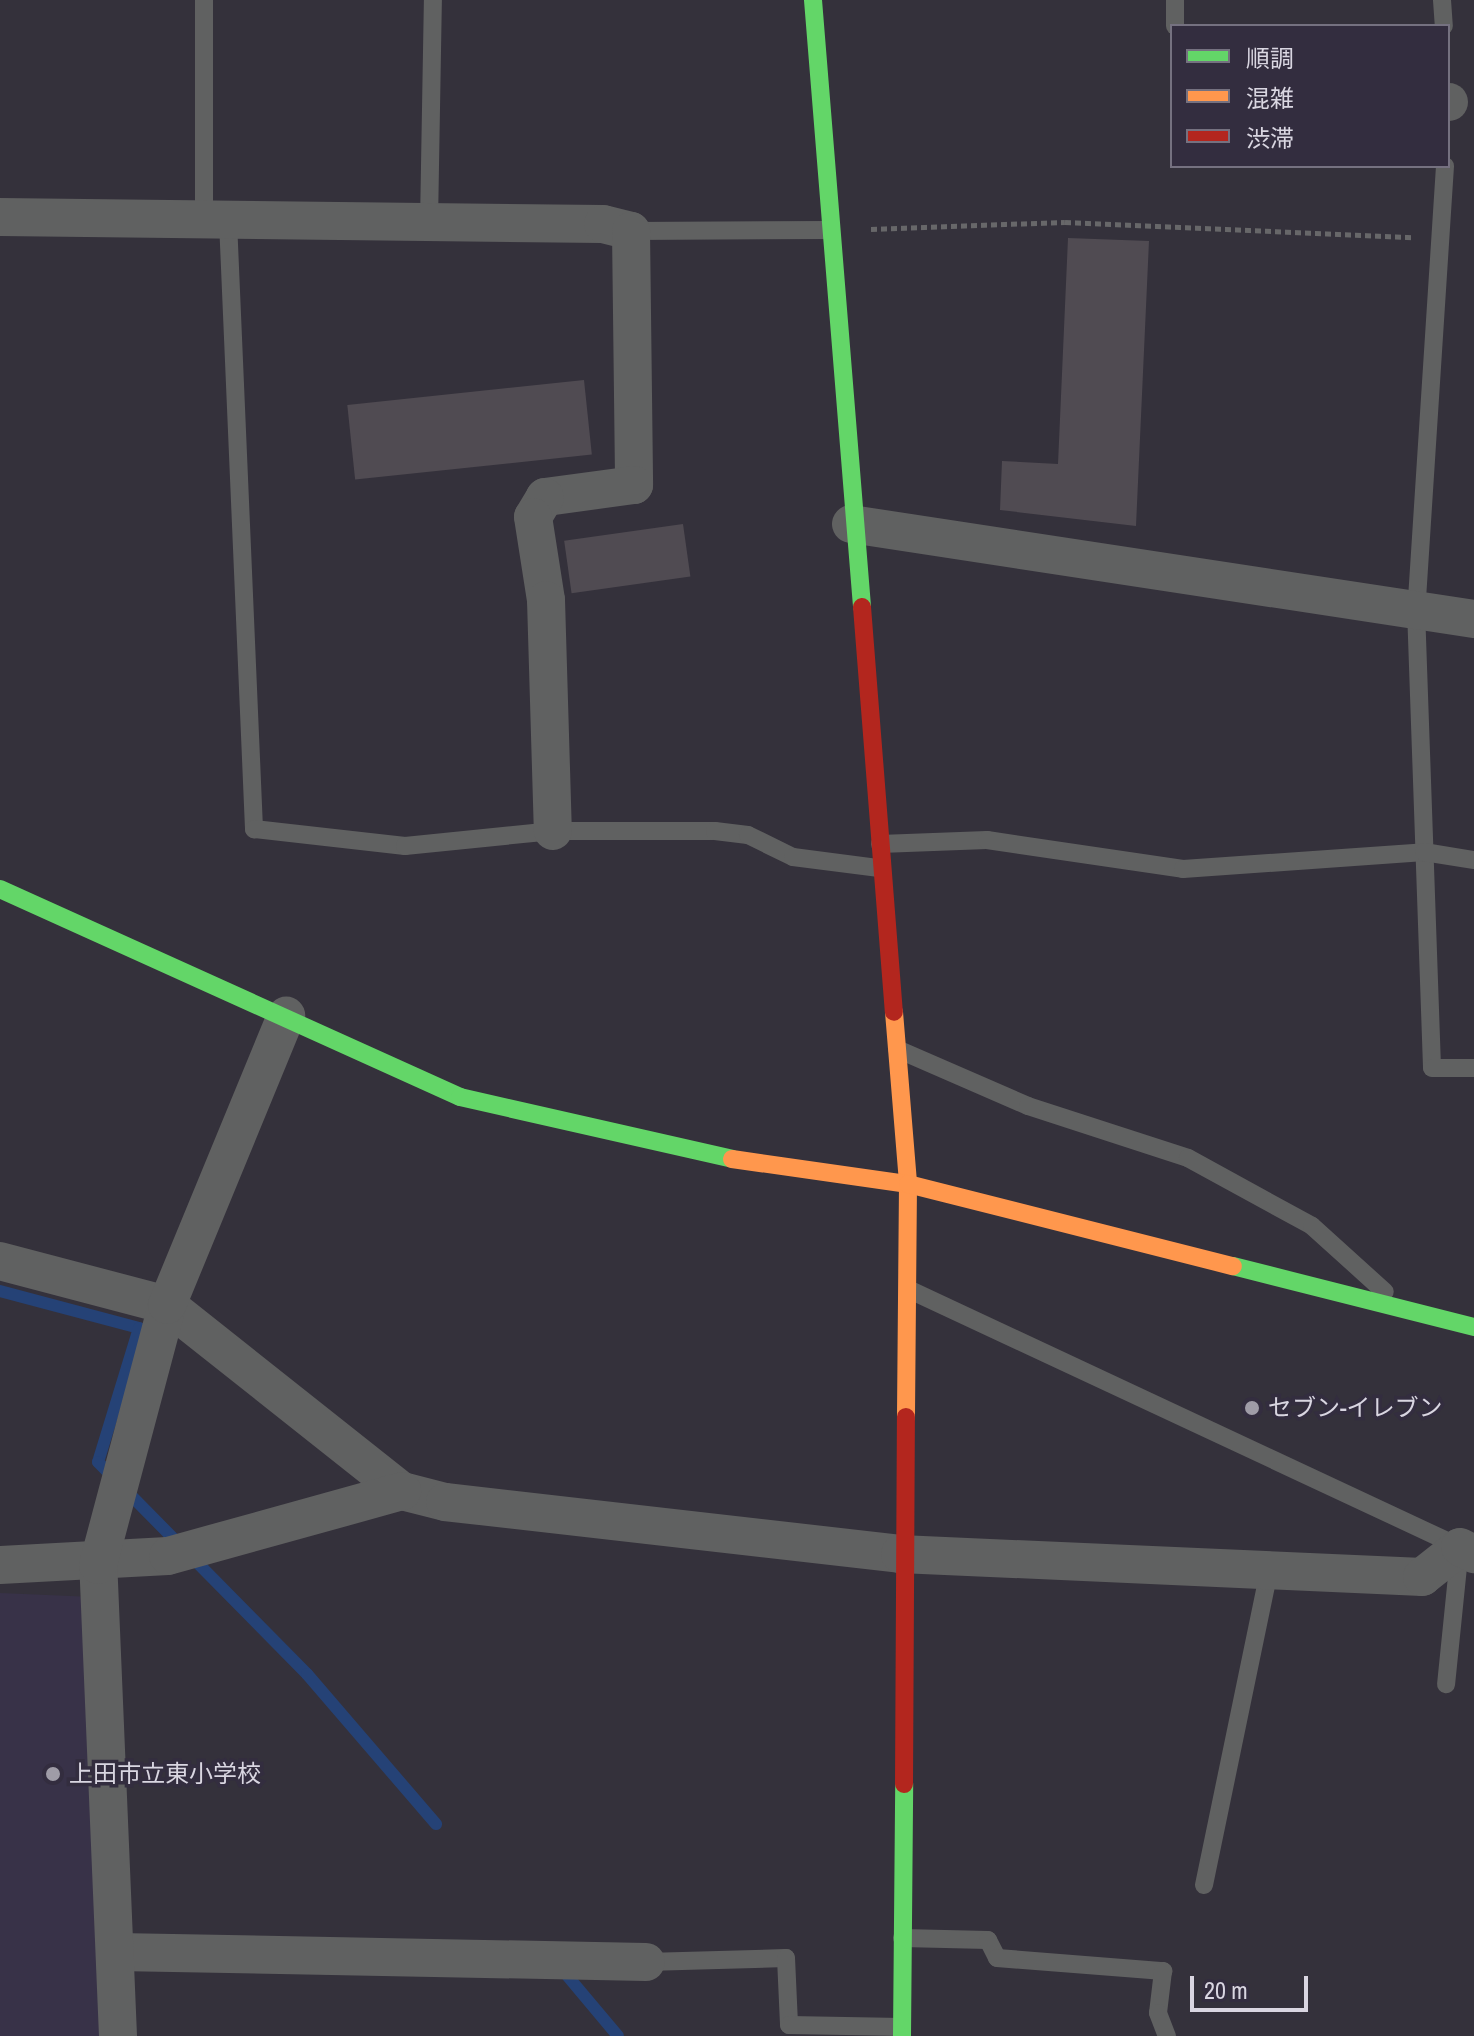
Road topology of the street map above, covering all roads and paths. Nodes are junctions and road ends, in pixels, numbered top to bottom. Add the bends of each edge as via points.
1 (204, 0) edge
2 (433, 0) edge
3 (813, 0) edge
4 (1175, 0) edge
5 (1442, 0) edge
6 (1175, 24) edge
7 (1444, 24) edge
8 (1445, 168) edge
9 (0, 217) edge
10 (216, 221) junction
11 (429, 223) junction
12 (831, 230) junction
13 (631, 231) junction
14 (1441, 238) junction
15 (851, 524) junction
16 (1416, 609) junction
17 (1474, 619) edge
18 (553, 831) junction
19 (878, 844) junction
20 (1424, 852) junction
21 (1474, 860) edge
22 (879, 868) junction
23 (0, 889) edge
24 (286, 1016) junction
25 (894, 1048) junction
26 (1474, 1068) edge
27 (908, 1184) junction
28 (0, 1261) edge
29 (910, 1290) junction
30 (1396, 1302) junction
31 (167, 1305) junction
32 (1474, 1327) edge
33 (402, 1491) junction
34 (1467, 1551) edge
35 (900, 1554) junction
36 (0, 1565) edge
37 (98, 1565) junction
38 (1269, 1571) junction
39 (1446, 1684) dead end
40 (1204, 1885) dead end
41 (902, 1938) junction
42 (117, 1952) junction
43 (646, 1962) joint
44 (902, 2031) edge
45 (118, 2036) edge
46 (1167, 2036) edge

1 - 10 lane
2 - 11 lane
3 - 12 street
4 - 6 lane
5 - 7 lane
8 - 14 lane
9 - 10 street
10 - 11 street
10 - 18 lane via 254,829 405,846
11 - 13 street via 603,224
12 - 13 lane
12 - 14 path via 1065,222
12 - 15 street
13 - 18 street via 634,485 545,497 533,517 546,600
14 - 16 lane
15 - 16 street
15 - 19 street
16 - 17 street
16 - 20 lane
18 - 22 lane via 715,831 748,835 793,857
19 - 20 lane via 987,840 1183,869
19 - 22 street
20 - 21 lane
20 - 26 lane via 1432,1068
22 - 25 street
23 - 24 street
24 - 27 street via 460,1097 709,1156
24 - 31 street
25 - 27 street
25 - 30 lane via 1028,1106 1188,1158 1312,1226
27 - 29 street
27 - 30 street
28 - 31 street
29 - 34 lane
29 - 35 street
30 - 32 street
31 - 33 street
31 - 37 street
33 - 35 street
33 - 37 street via 186,1550
34 - 38 street via 1422,1577
34 - 39 lane
35 - 38 street
35 - 41 street
36 - 37 street
37 - 42 street
38 - 40 lane
41 - 44 street
41 - 46 lane via 988,1940 997,1958 1163,1971 1158,2013
42 - 43 street
42 - 45 street
43 - 44 lane via 786,1958 789,2025

